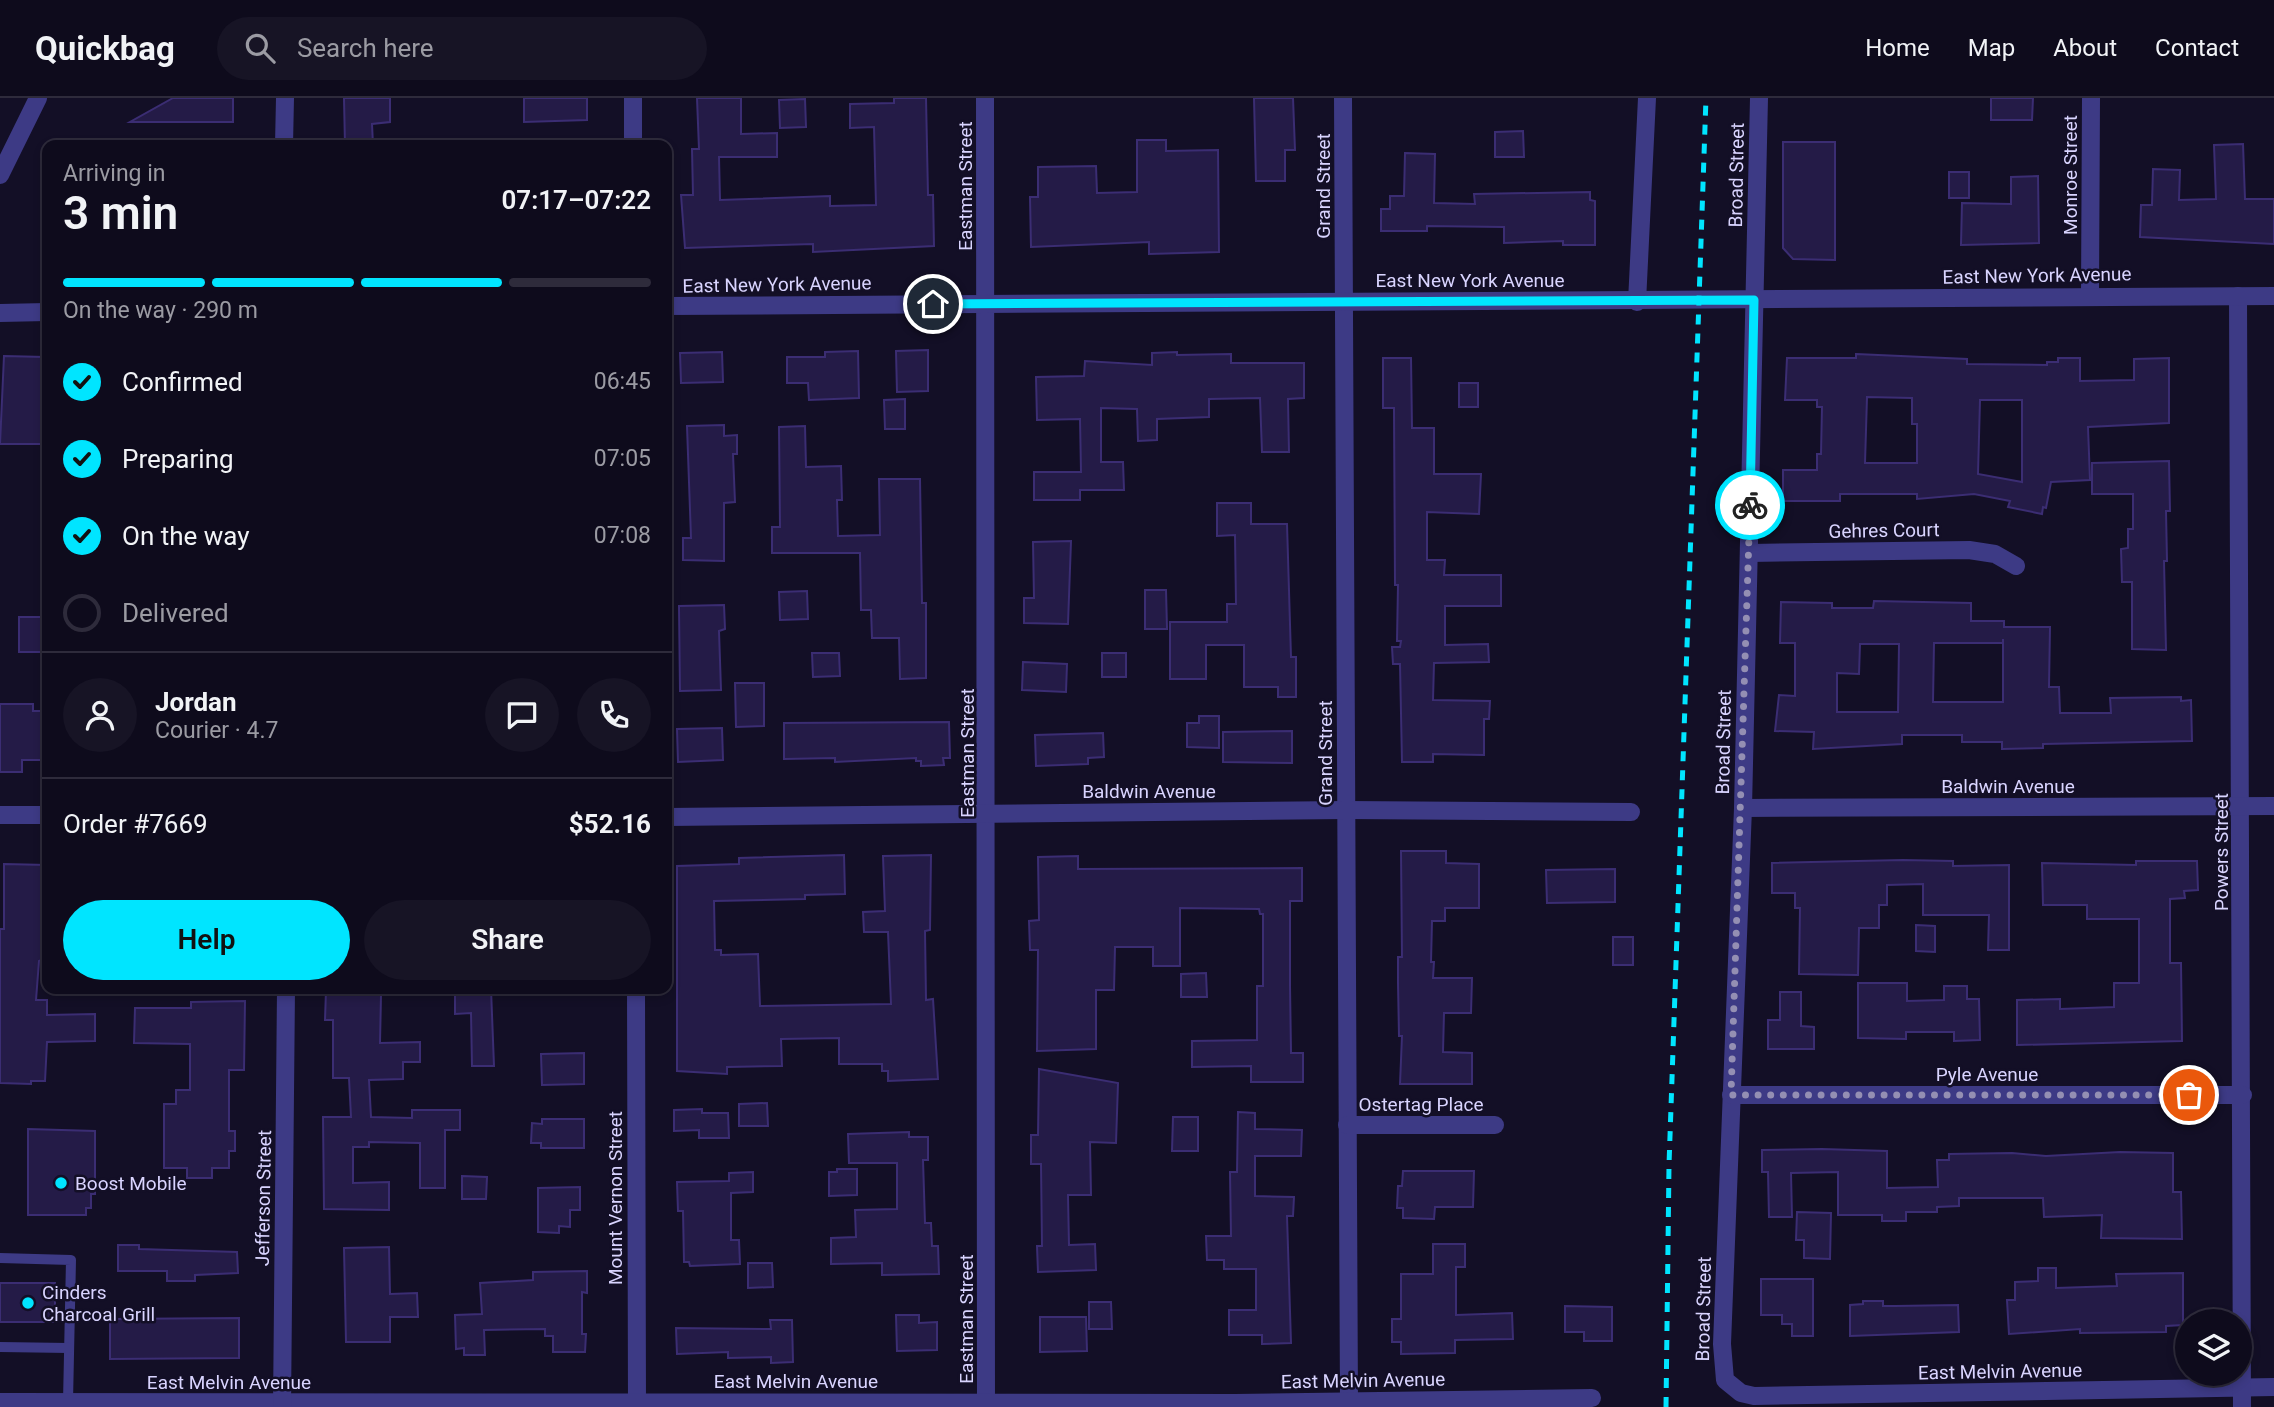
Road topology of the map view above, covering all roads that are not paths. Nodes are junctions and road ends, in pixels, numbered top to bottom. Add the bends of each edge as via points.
1 (38, 98) edge
2 (285, 98) edge
3 (633, 98) edge
4 (985, 98) edge
5 (1343, 98) edge
6 (1647, 98) edge
7 (1759, 98) edge
8 (2091, 98) edge
9 (284, 140) edge
10 (633, 140) edge
11 (0, 174) edge
12 (2090, 295) junction
13 (2238, 296) junction
14 (2274, 296) edge
15 (1754, 300) junction
16 (1345, 301) junction
17 (1637, 302) junction
18 (986, 303) junction
19 (672, 306) edge
20 (42, 312) edge
21 (0, 313) edge
22 (1749, 553) junction
23 (2016, 566) dead end
24 (2241, 806) junction
25 (2274, 806) edge
26 (1742, 808) junction
27 (1346, 810) junction
28 (1632, 812) dead end
29 (988, 813) junction
30 (0, 815) edge
31 (42, 815) edge
32 (672, 817) edge
33 (286, 994) edge
34 (636, 994) edge
35 (1731, 1095) junction
36 (2243, 1095) junction
37 (1347, 1125) junction
38 (1496, 1125) dead end
39 (0, 1258) edge
40 (0, 1347) edge
41 (69, 1348) junction
42 (1730, 1385) joint
43 (2242, 1387) junction
44 (2274, 1387) edge
45 (1592, 1398) dead end
46 (1893, 1400) edge
47 (0, 1402) edge
48 (68, 1402) junction
49 (636, 1404) edge
50 (1349, 1404) edge
51 (282, 1405) edge
52 (986, 1405) edge
53 (2242, 1407) edge

1 - 11 street
2 - 9 street
3 - 10 street
4 - 18 street, Eastman Street
5 - 16 street, Grand Street
6 - 17 street
7 - 15 street, Broad Street
8 - 12 street, Monroe Street
12 - 13 street, East New York Avenue
12 - 15 street, East New York Avenue
13 - 14 street, East New York Avenue
13 - 24 street, Powers Street
15 - 17 street, East New York Avenue
15 - 22 street, Broad Street
16 - 17 street, East New York Avenue
16 - 18 street, East New York Avenue
16 - 27 street, Grand Street
18 - 19 street, East New York Avenue
18 - 29 street, Eastman Street
20 - 21 street
22 - 23 street, Gehres Court via 1969,550 1995,554
22 - 26 street, Broad Street
24 - 25 street, Baldwin Avenue
24 - 26 street, Baldwin Avenue
24 - 36 street, Powers Street
26 - 35 street, Broad Street
27 - 28 street, Baldwin Avenue
27 - 29 street, Baldwin Avenue
27 - 37 street, Grand Street
29 - 32 street, Baldwin Avenue
29 - 52 street, Eastman Street
30 - 31 street
33 - 51 street, Jefferson Street
34 - 49 street, Mount Vernon Street
35 - 36 street, Pyle Avenue
35 - 42 street, Broad Street via 1722,1359
36 - 43 street, Powers Street
37 - 38 street, Ostertag Place
37 - 50 street, Grand Street
39 - 41 lane via 71,1259
40 - 41 lane
41 - 48 lane
42 - 46 street, East Melvin Avenue via 1754,1396
43 - 44 street, East Melvin Avenue
43 - 46 street, East Melvin Avenue
43 - 53 street, Powers Street
45 - 50 street, East Melvin Avenue
47 - 48 street, East Melvin Avenue
48 - 51 street, East Melvin Avenue
49 - 51 street, East Melvin Avenue
49 - 52 street, East Melvin Avenue
50 - 52 street, East Melvin Avenue

